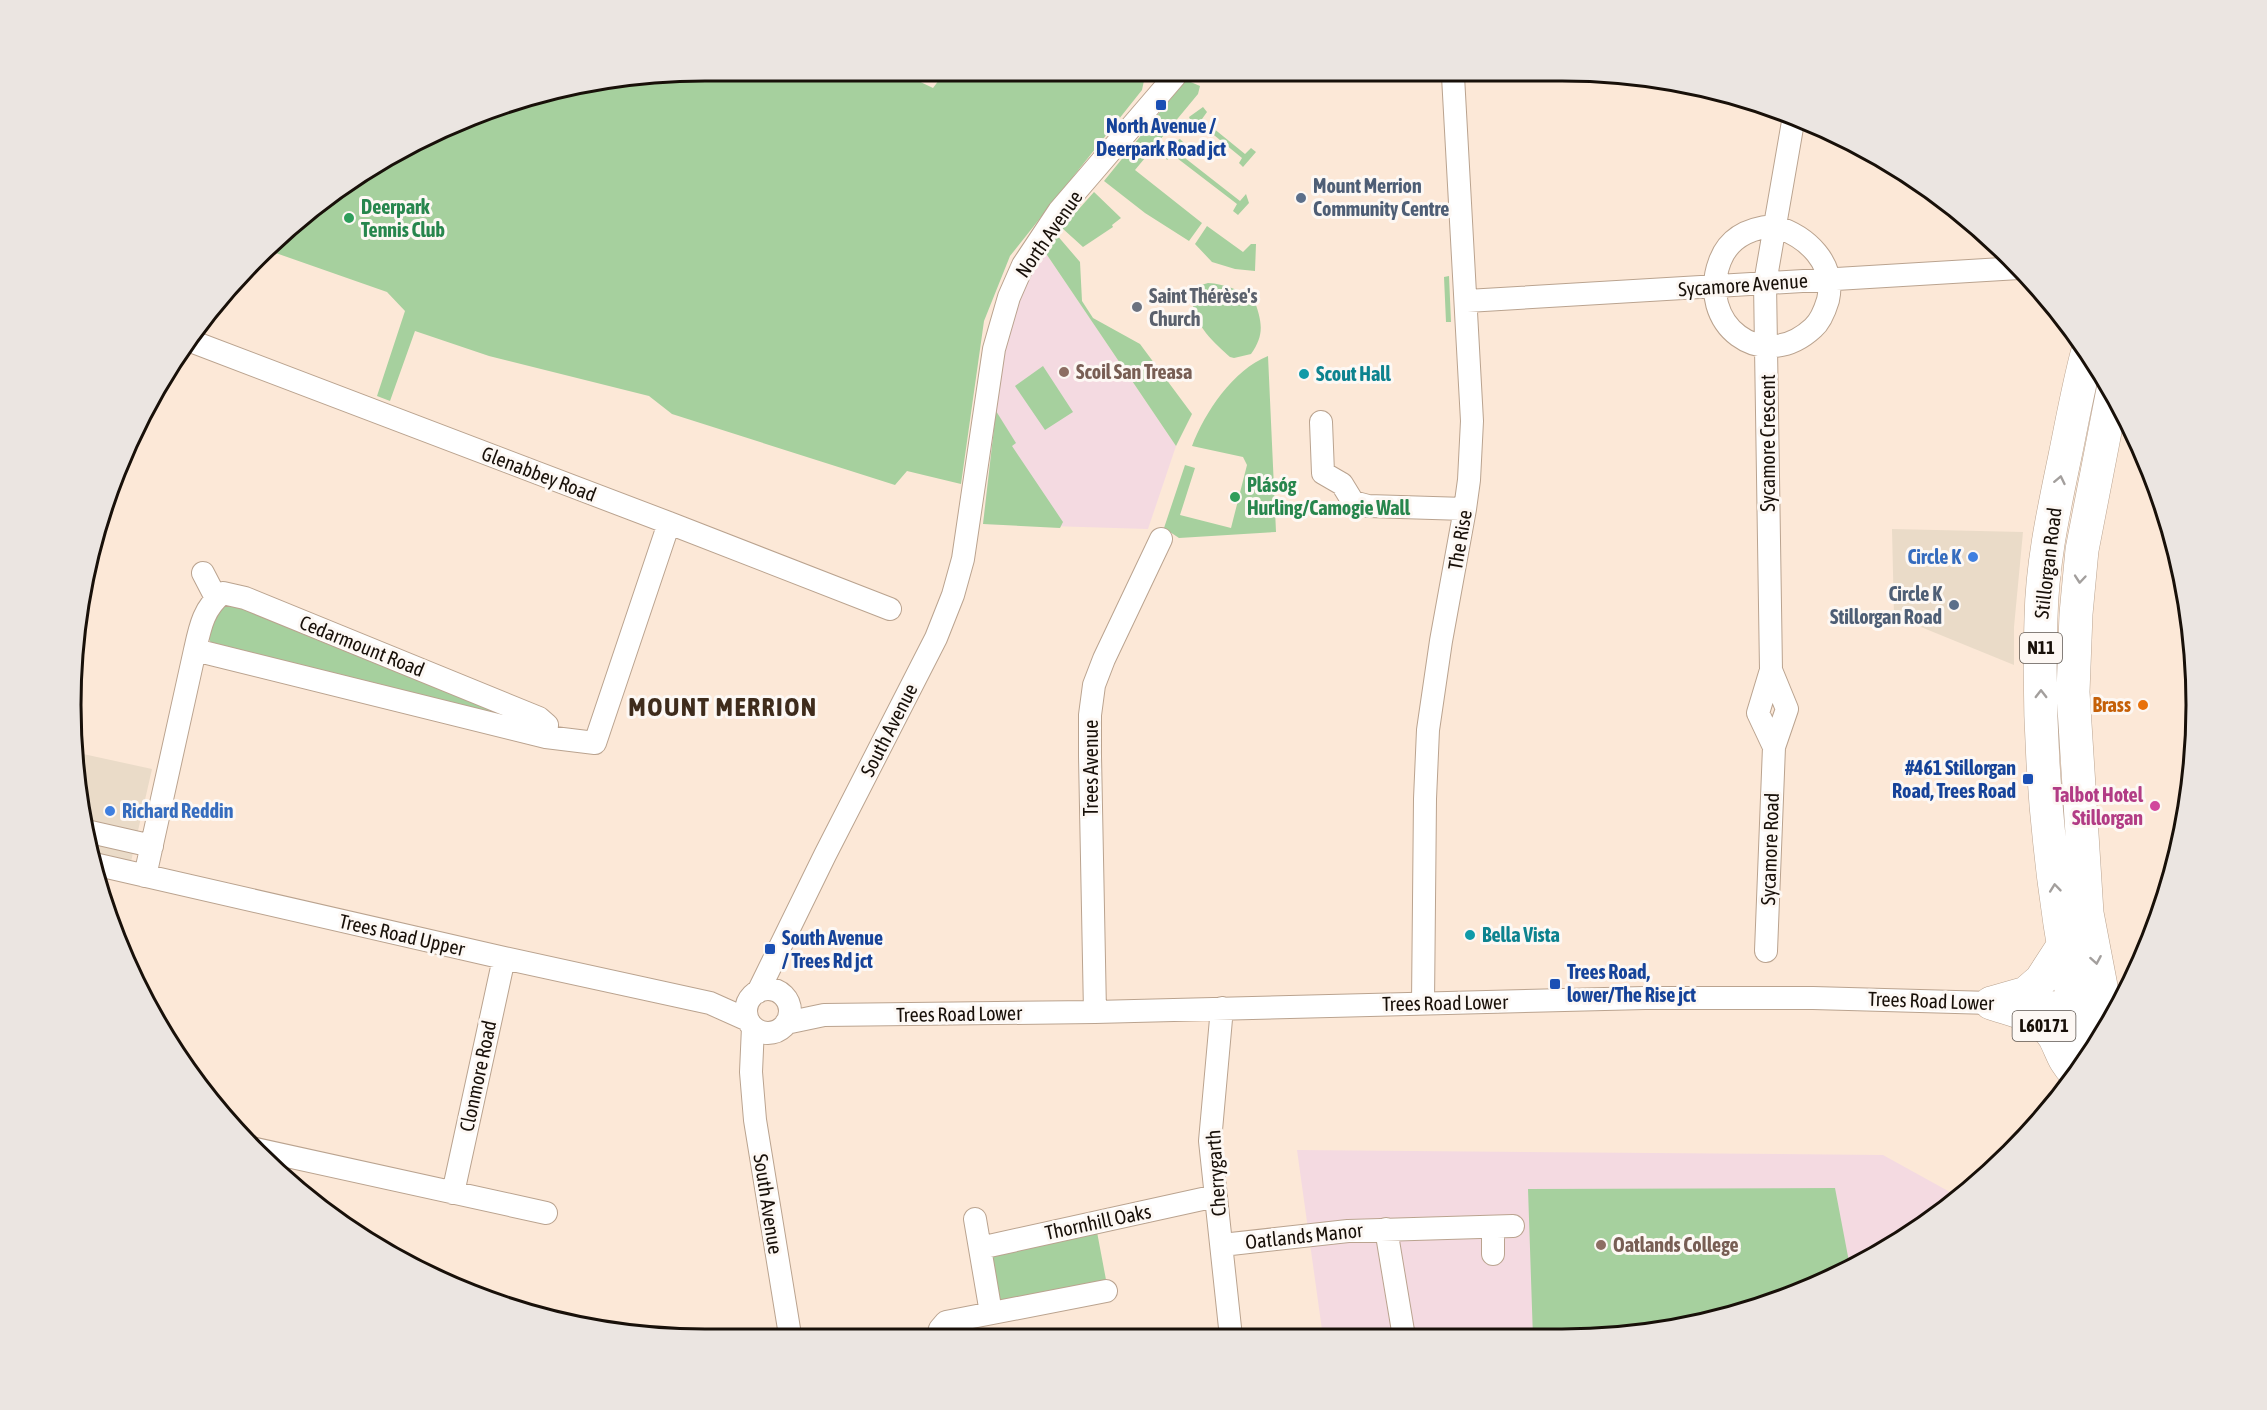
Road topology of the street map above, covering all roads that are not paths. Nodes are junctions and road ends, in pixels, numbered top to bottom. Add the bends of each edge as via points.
1 (1170, 81) edge
2 (1453, 81) edge
3 (1792, 125) edge
4 (1774, 226) junction
5 (2007, 269) edge
6 (1828, 280) junction
7 (1765, 283) junction
8 (1713, 287) junction
9 (1467, 301) junction
10 (197, 343) edge
11 (1768, 346) junction
12 (2084, 364) edge
13 (2110, 407) edge
14 (1321, 422) dead end
15 (974, 492) joint
16 (1465, 509) junction
17 (669, 523) junction
18 (1161, 539) dead end
19 (1768, 540) joint
20 (203, 573) dead end
21 (216, 598) junction
22 (890, 609) dead end
23 (195, 650) junction
24 (546, 737) junction
25 (95, 835) edge
26 (152, 846) junction
27 (102, 866) edge
28 (145, 876) junction
29 (2063, 946) junction
30 (1766, 951) dead end
31 (504, 958) junction
32 (1423, 1003) junction
33 (1991, 1004) junction
34 (1222, 1008) junction
35 (2101, 1008) edge
36 (767, 1011) junction
37 (1095, 1012) junction
38 (2094, 1030) edge
39 (2070, 1068) edge
40 (271, 1152) edge
41 (453, 1193) junction
42 (1216, 1196) junction
43 (546, 1213) dead end
44 (975, 1219) dead end
45 (1386, 1229) junction
46 (1222, 1245) junction
47 (980, 1248) junction
48 (1493, 1254) dead end
49 (1106, 1291) dead end
50 (991, 1313) junction
51 (789, 1329) edge
52 (940, 1329) edge
53 (1230, 1329) edge
54 (1403, 1329) edge

1 - 15 street, North Avenue via 1059,212 1023,266 994,349
2 - 9 street, The Rise
3 - 4 street, Sycamore Crescent
4 - 6 street, Sycamore Crescent via 1791,231 1817,253
4 - 7 street, Sycamore Crescent
4 - 8 street via 1741,234 1731,243 1723,254
5 - 6 street, Sycamore Avenue
6 - 7 street, Sycamore Avenue
6 - 11 street, Sycamore Crescent via 1825,310 1816,326 1786,345
7 - 8 street, Sycamore Avenue
7 - 11 street, Sycamore Crescent
8 - 9 street, Sycamore Avenue
8 - 11 street, Sycamore Crescent via 1719,314 1728,326 1739,337
9 - 16 street, The Rise via 1472,421
10 - 17 street, Glenabbey Road
11 - 19 street, Sycamore Crescent
29 -> 12 highway, Stillorgan Road / N11 via 2046,790 2041,616 2052,518
13 -> 35 highway, Stillorgan Road / N11 via 2082,550 2073,692 2087,913
14 - 16 street via 1323,473 1342,484 1353,502 1368,506
15 - 36 street, South Avenue via 963,559 939,631 775,959
16 - 32 street, The Rise via 1428,730
17 - 22 street, Glenabbey Road
17 - 24 street, Cedarmount Road via 595,743
18 - 37 street, Trees Avenue via 1094,684 1090,756
19 - 30 street, Sycamore Road via 1771,670 1758,713 1774,747
20 - 21 street
21 - 23 street via 206,612
21 - 24 street, Cedarmount Road via 224,593 245,598 539,718 547,725
23 - 24 street, Cedarmount Road
23 - 26 street
25 - 26 street
26 - 28 street
27 - 28 street, Trees Road Upper
28 - 31 street, Trees Road Upper
29 - 33 highway via 2041,980 2026,993
29 - 35 highway, Stillorgan Road / N11
31 - 36 street, Trees Road Upper via 710,1003
31 - 41 street, Clonmore Road
32 - 33 street, Trees Road Lower / L60171 via 1706,997
32 - 34 street, Trees Road Lower / L60171
33 - 35 street, Trees Road Lower / L60171
33 - 39 highway, L60171 via 2035,1017 2054,1036
34 - 37 street, Trees Road Lower / L60171
34 - 42 street, Cherrygarth via 1210,1141
35 - 38 highway, Stillorgan Road / N11
36 - 37 street, Trees Road Lower / L60171 via 824,1015
36 - 51 street, South Avenue via 751,1072 754,1120
40 - 41 street
41 - 43 street
42 - 46 street, Cherrygarth
42 - 47 street, Thornhill Oaks
44 - 47 street
45 - 46 street, Oatlands Manor
45 - 48 street, Oatlands Manor via 1503,1226
45 - 54 street, Oatlands Manor
46 - 53 street, Cherrygarth
47 - 50 street
49 - 50 street
50 - 52 street via 946,1322

